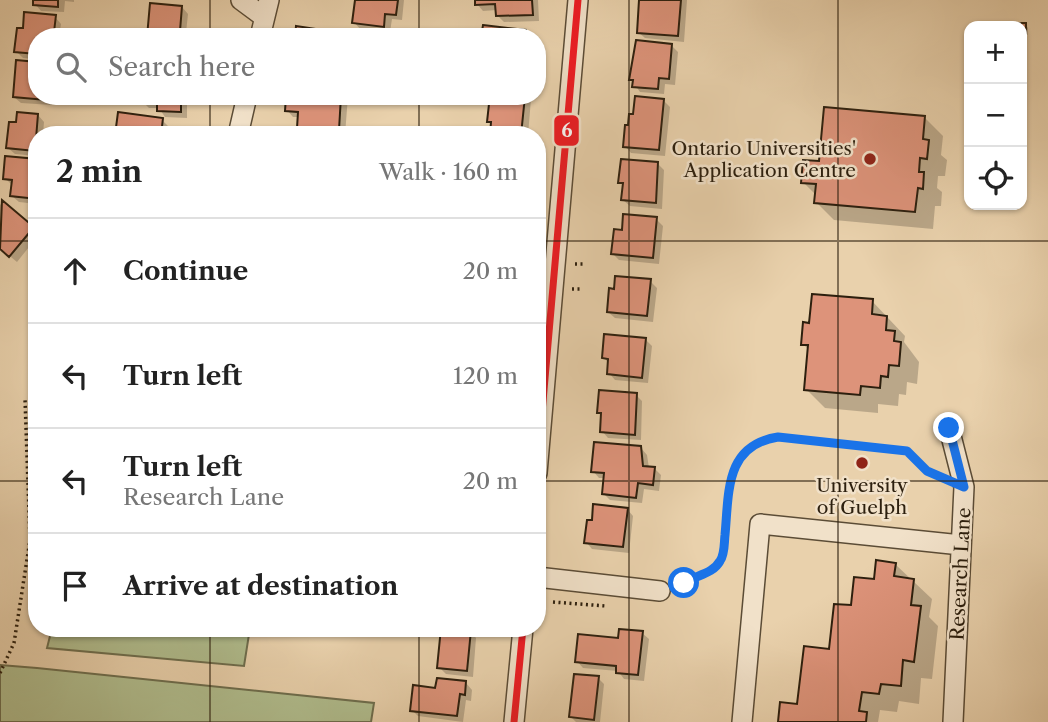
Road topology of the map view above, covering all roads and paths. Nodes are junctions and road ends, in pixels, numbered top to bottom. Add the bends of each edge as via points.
1 (241, 0) edge
2 (578, 0) edge
3 (267, 8) edge
4 (262, 28) edge
5 (245, 105) edge
6 (241, 126) edge
7 (575, 264) dead end
8 (584, 264) dead end
9 (572, 289) dead end
10 (581, 289) dead end
11 (546, 323) edge
12 (25, 399) dead end
13 (949, 428) dead end
14 (28, 484) edge
15 (964, 487) junction
16 (961, 545) junction
17 (28, 553) edge
18 (546, 578) edge
19 (669, 593) joint
20 (522, 637) edge
21 (0, 673) edge
22 (514, 722) edge
23 (742, 722) edge
24 (953, 722) edge

1 - 3 street
2 - 11 street
3 - 4 street
5 - 6 street
7 - 8 path
9 - 10 path
12 - 14 path
13 - 15 street, Research Lane
15 - 16 street, Research Lane
15 - 19 path via 927,471 907,451 764,439 747,449 730,481 722,559 714,569
16 - 23 street via 760,524
16 - 24 street, Research Lane
17 - 21 path via 14,643
18 - 19 street
20 - 22 street

